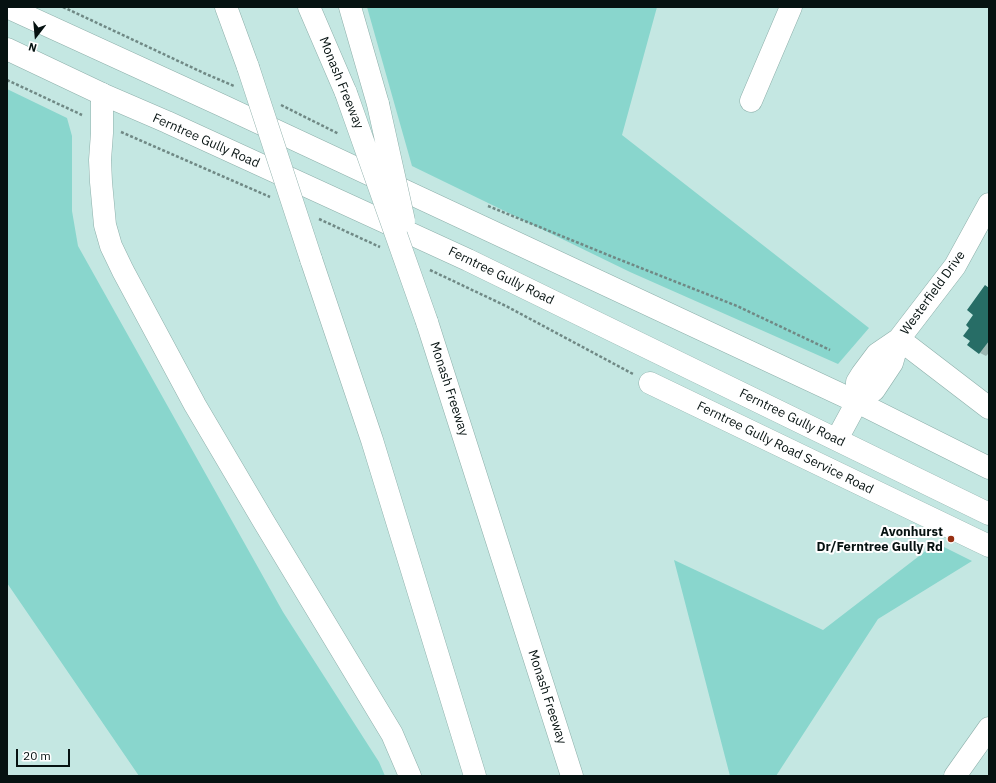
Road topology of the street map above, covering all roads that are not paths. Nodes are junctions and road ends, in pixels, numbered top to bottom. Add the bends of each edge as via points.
1 (8, 7) edge
2 (226, 7) edge
3 (309, 7) edge
4 (350, 7) edge
5 (791, 7) edge
6 (7, 49) edge
7 (102, 94) junction
8 (751, 101) dead end
9 (989, 204) edge
10 (427, 322) junction
11 (899, 339) junction
12 (650, 383) dead end
13 (857, 402) junction
14 (989, 408) edge
15 (837, 439) junction
16 (989, 468) edge
17 (904, 472) junction
18 (921, 513) junction
19 (989, 514) edge
20 (989, 546) edge
21 (989, 728) edge
22 (410, 776) edge
23 (475, 776) edge
24 (572, 776) edge
25 (955, 776) edge

1 - 13 main road
2 - 23 main road, bridge via 372,440
3 - 10 main road, Monash Freeway, bridge via 346,93
4 - 10 main road, bridge via 378,104
5 - 8 main road
6 - 7 main road, Ferntree Gully Road
7 - 15 main road, Ferntree Gully Road via 468,260
7 - 22 main road via 100,160 105,225 111,246 195,405 392,734
9 - 11 main road, Westerfield Drive via 955,266
10 - 24 main road, Monash Freeway
11 - 13 main road, Westerfield Drive via 877,354 862,374 857,382
11 - 14 main road
12 - 18 main road, Ferntree Gully Road Service Road
13 - 15 main road, Westerfield Drive
13 - 16 main road
15 - 17 main road, Ferntree Gully Road
17 - 18 main road
17 - 19 main road, Ferntree Gully Road
18 - 20 main road, Ferntree Gully Road Service Road
21 - 25 main road

